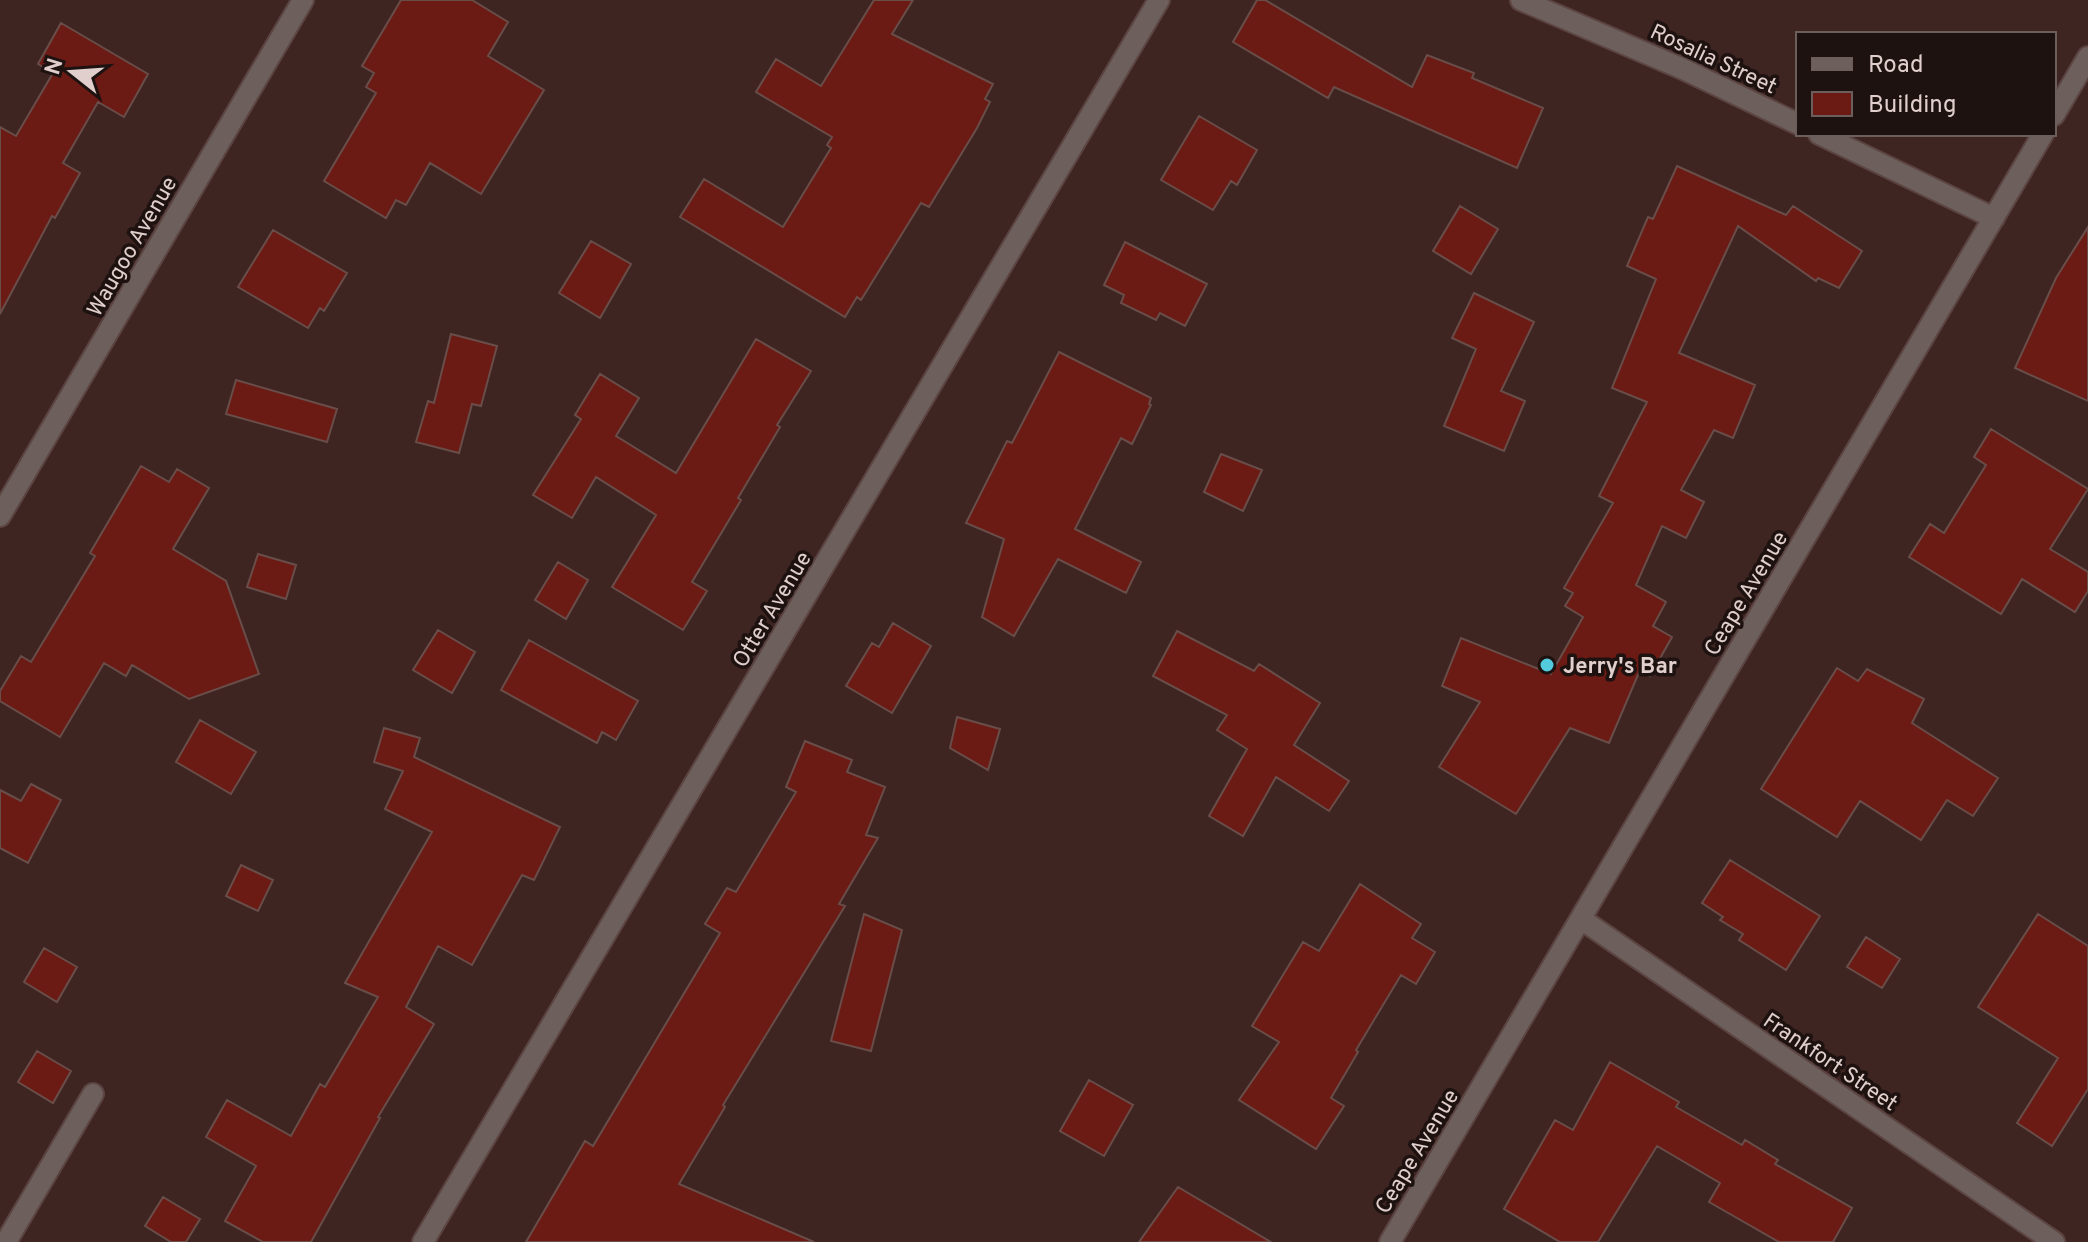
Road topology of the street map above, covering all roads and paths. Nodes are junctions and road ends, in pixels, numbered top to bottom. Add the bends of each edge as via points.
1 (303, 0) edge
2 (1159, 0) edge
3 (1521, 0) edge
4 (2088, 57) edge
5 (2056, 112) edge
6 (1796, 123) edge
7 (1823, 136) edge
8 (2042, 136) edge
9 (1994, 218) junction
10 (0, 516) edge
11 (1581, 919) junction
12 (93, 1094) dead end
13 (6, 1242) edge
14 (423, 1242) edge
15 (1390, 1242) edge
16 (2054, 1242) edge

1 - 10 street, Waugoo Avenue
2 - 14 street, Otter Avenue
3 - 6 street, Rosalia Street
4 - 5 street
7 - 9 street
8 - 9 street, Ceape Avenue
9 - 11 street, Ceape Avenue
11 - 15 street, Ceape Avenue
11 - 16 street, Frankfort Street
12 - 13 street

